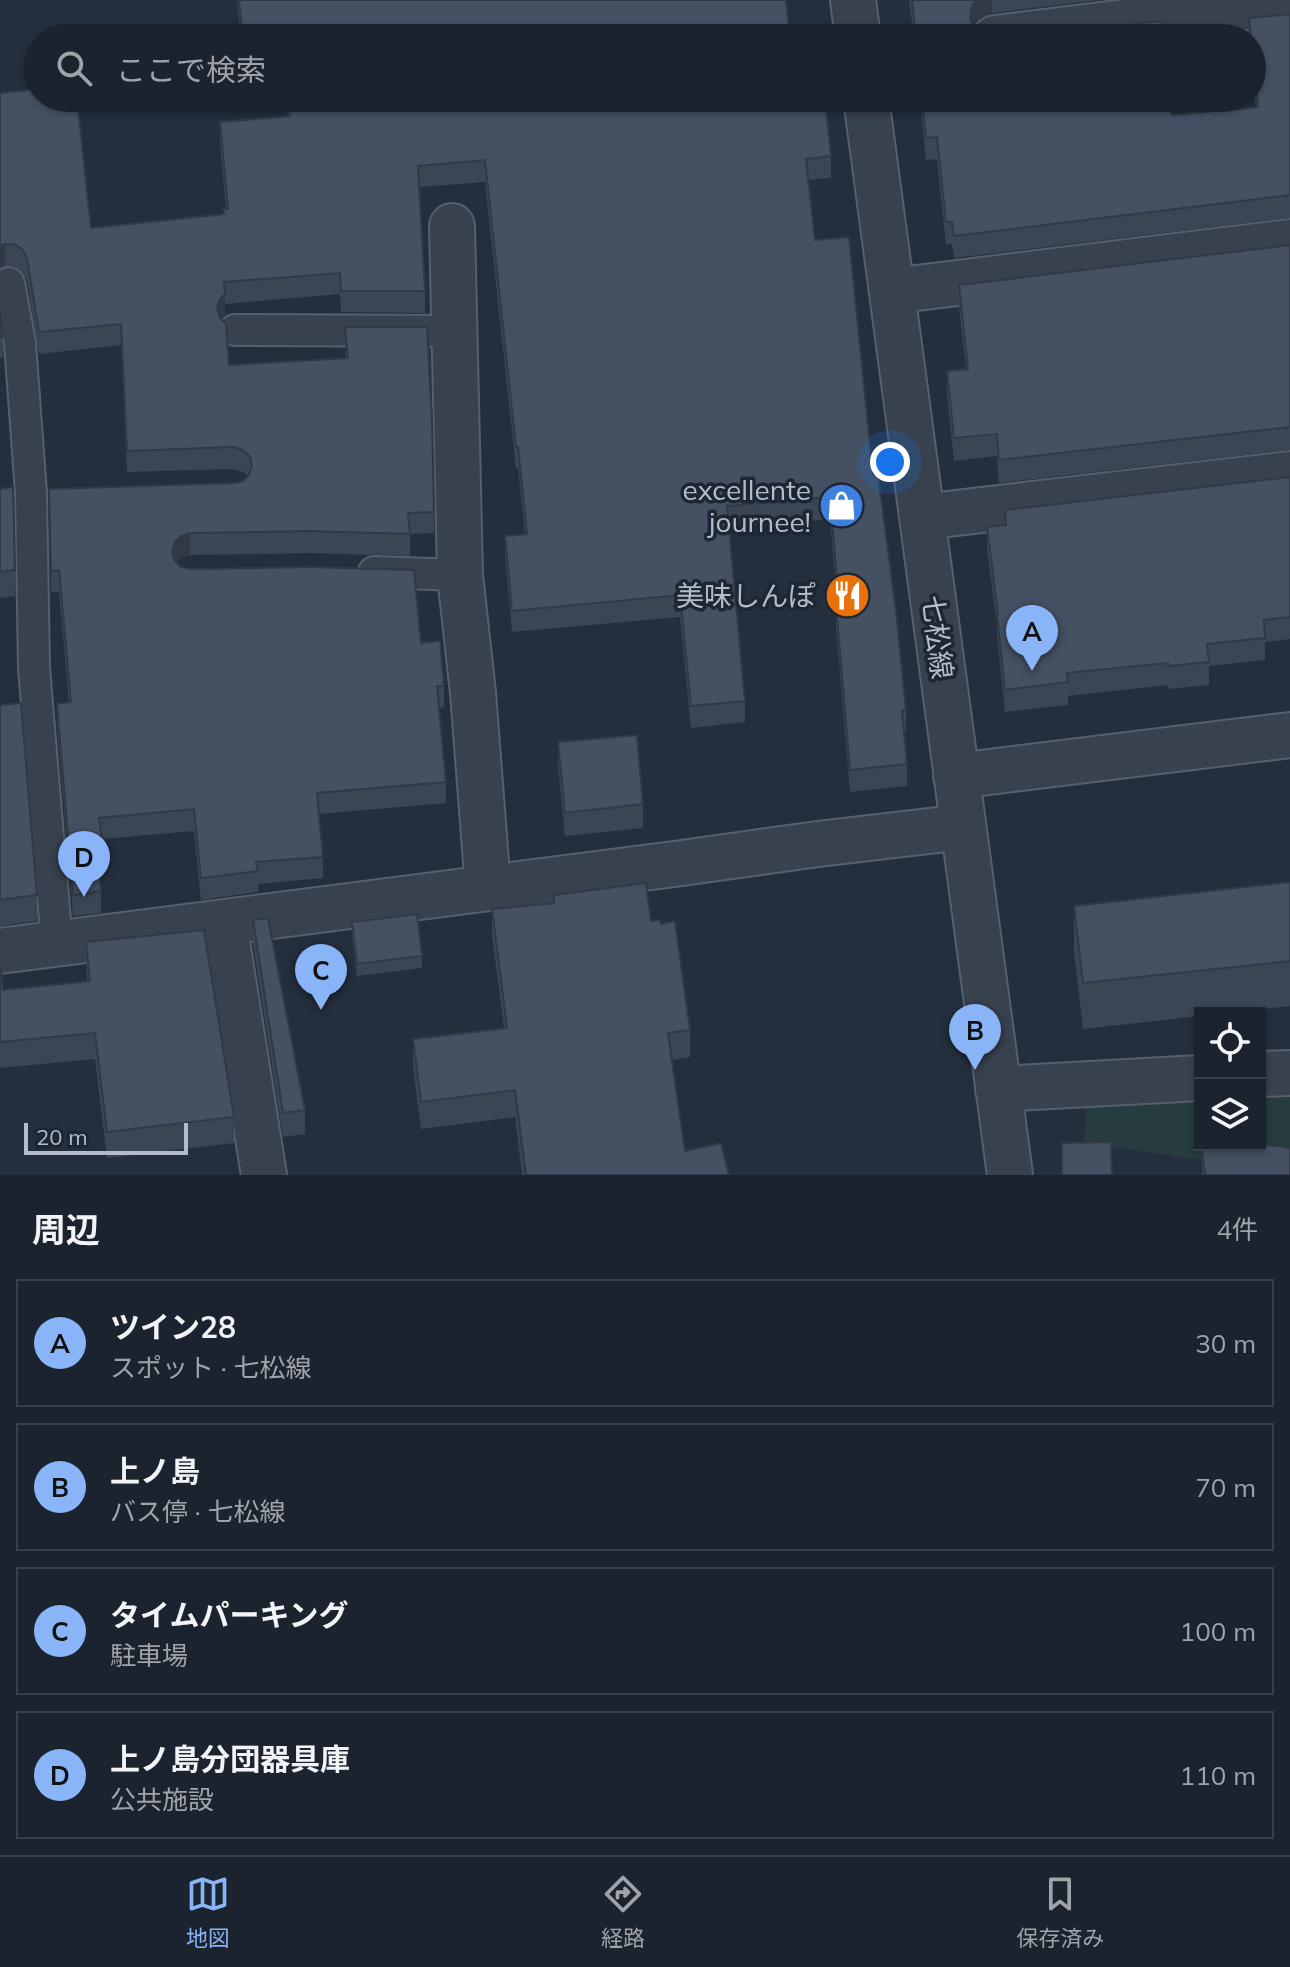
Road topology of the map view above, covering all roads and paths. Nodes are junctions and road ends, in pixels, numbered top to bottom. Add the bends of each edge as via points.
1 (853, 0) edge
2 (1290, 2) edge
3 (856, 24) edge
4 (1110, 24) edge
5 (868, 112) edge
6 (452, 226) dead end
7 (1290, 242) edge
8 (9, 283) dead end
9 (892, 291) junction
10 (235, 330) dead end
11 (454, 331) junction
12 (1290, 474) edge
13 (63, 492) edge
14 (31, 493) junction
15 (922, 517) junction
16 (340, 571) edge
17 (460, 575) junction
18 (1290, 735) edge
19 (956, 776) junction
20 (963, 827) junction
21 (488, 888) junction
22 (224, 923) junction
23 (57, 945) junction
24 (0, 951) edge
25 (1290, 1073) edge
26 (1266, 1074) edge
27 (1194, 1078) edge
28 (998, 1089) junction
29 (264, 1175) edge
30 (1010, 1175) edge

1 - 3 street
2 - 4 street
5 - 9 street, 七松線
6 - 11 street
7 - 9 street
8 - 14 lane via 20,343
9 - 15 street, 七松線
10 - 11 lane
11 - 17 street
12 - 15 street
13 - 14 lane
14 - 23 lane via 34,668
15 - 19 street, 七松線
16 - 17 lane
17 - 21 street
18 - 19 street
19 - 20 street, 七松線
20 - 21 street
20 - 28 street, 七松線
21 - 22 street
22 - 23 street
22 - 29 street
23 - 24 street
25 - 26 street
27 - 28 street
28 - 30 street, 七松線

